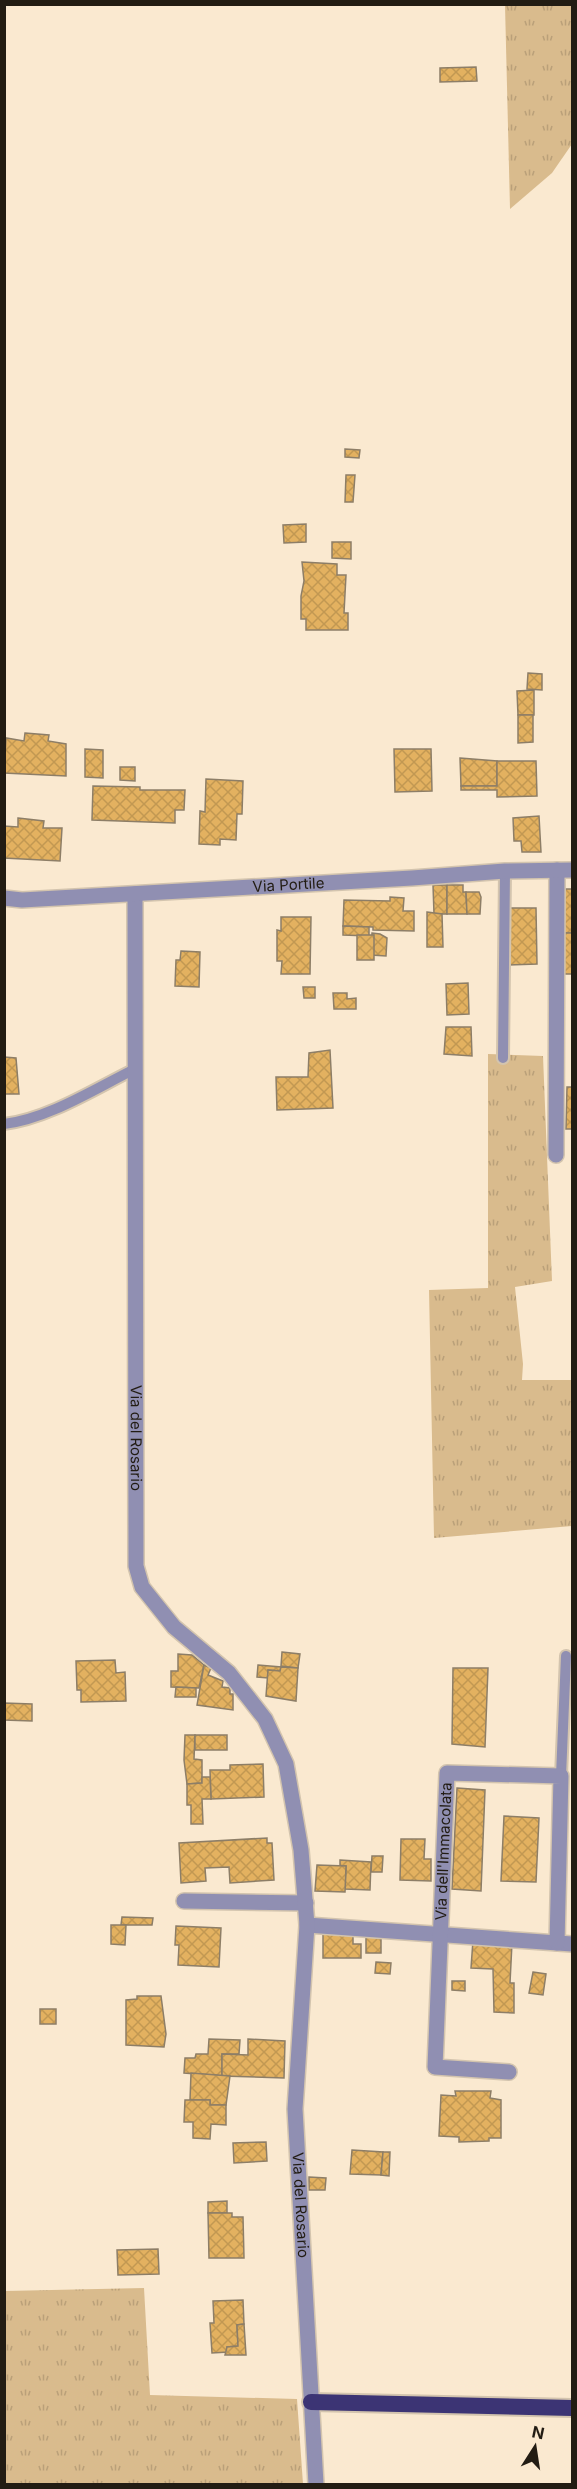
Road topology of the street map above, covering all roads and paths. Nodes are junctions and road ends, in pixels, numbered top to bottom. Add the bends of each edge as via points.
1 (556, 870) junction
2 (573, 870) edge
3 (505, 871) junction
4 (135, 894) junction
5 (4, 898) edge
6 (503, 1058) dead end
7 (135, 1069) junction
8 (4, 1124) edge
9 (555, 1155) dead end
10 (566, 1656) dead end
11 (561, 1776) junction
12 (184, 1901) dead end
13 (306, 1903) junction
14 (307, 1925) junction
15 (441, 1935) junction
16 (557, 1943) junction
17 (573, 1944) edge
18 (509, 2072) dead end
19 (311, 2402) junction
20 (573, 2408) edge
21 (316, 2484) edge

1 - 2 street, Via Portile
1 - 3 street, Via Portile
1 - 9 street
3 - 4 street, Via Portile
3 - 6 lane
4 - 5 street, Via Portile
4 - 7 street, Via del Rosario
7 - 8 lane via 56,1108
7 - 13 street, Via del Rosario via 136,1566 142,1587 174,1627 229,1673 265,1719 286,1764
10 - 11 lane
11 - 15 street, Via dell'Immacolata via 447,1773
11 - 16 street
12 - 13 street
13 - 14 street, Via del Rosario
14 - 15 street
14 - 19 street, Via del Rosario via 295,2109
15 - 16 street
15 - 18 street, Via dell'Immacolata via 435,2067
16 - 17 street
19 - 20 highway
19 - 21 street, Via del Rosario

